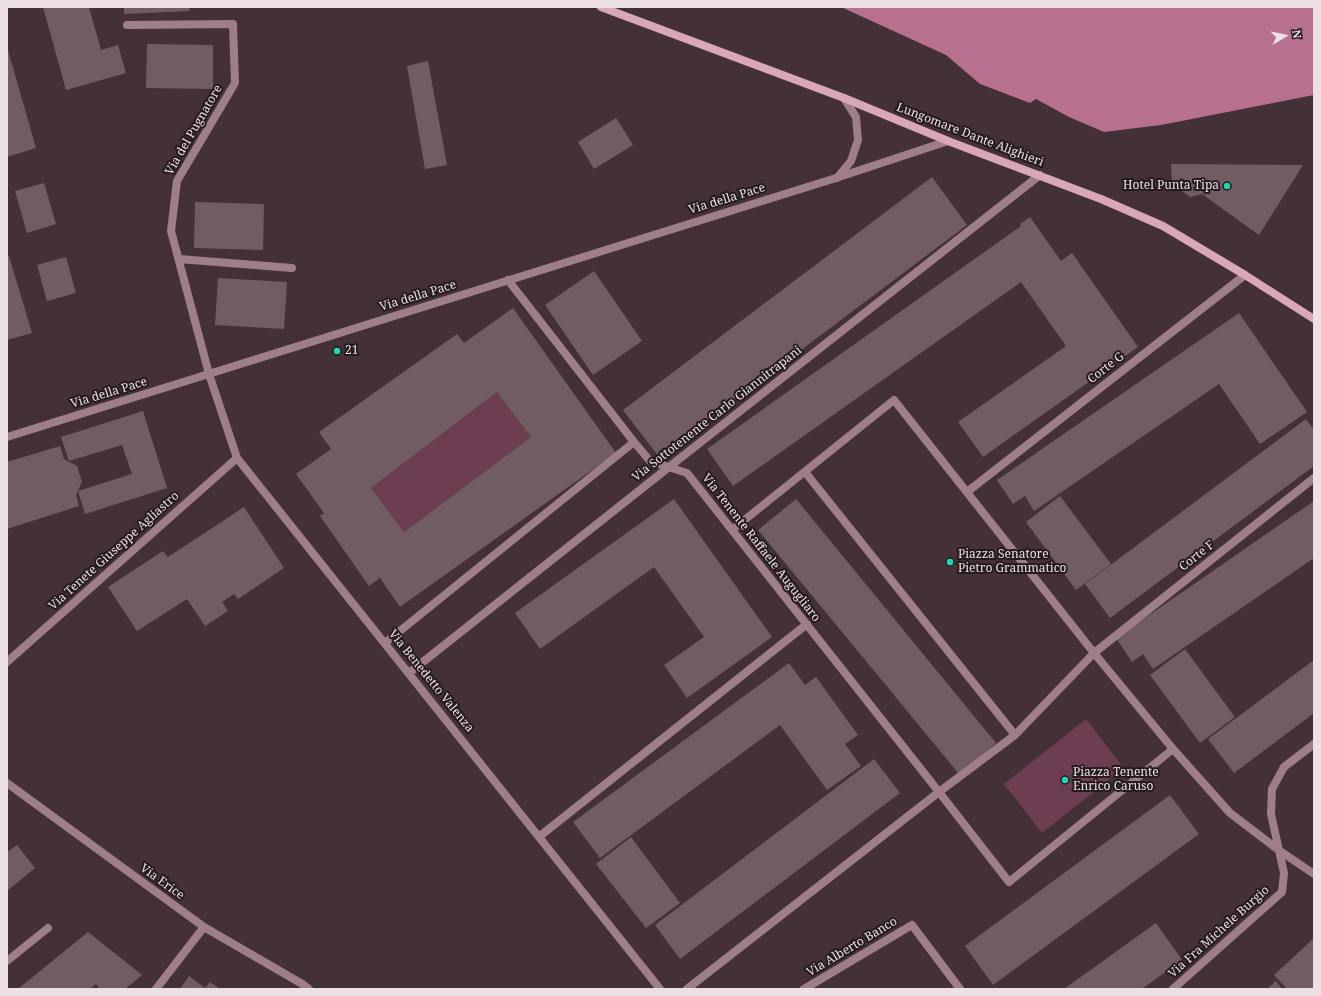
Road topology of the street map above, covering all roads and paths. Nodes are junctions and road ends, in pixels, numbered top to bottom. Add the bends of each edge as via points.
1 (601, 7) edge
2 (127, 25) dead end
3 (844, 98) junction
4 (948, 141) junction
5 (1040, 175) junction
6 (836, 178) junction
7 (179, 259) junction
8 (292, 268) dead end
9 (1245, 275) junction
10 (508, 280) junction
11 (1314, 319) edge
12 (209, 374) junction
13 (7, 438) edge
14 (634, 442) junction
15 (237, 458) junction
16 (669, 467) junction
17 (805, 472) junction
18 (1314, 478) edge
19 (967, 492) junction
20 (732, 530) junction
21 (807, 624) junction
22 (385, 643) junction
23 (1094, 653) junction
24 (7, 662) edge
25 (409, 673) junction
26 (1015, 734) junction
27 (1314, 744) edge
28 (1173, 749) junction
29 (7, 783) edge
30 (939, 792) junction
31 (540, 836) junction
32 (1280, 851) junction
33 (1314, 874) edge
34 (48, 928) dead end
35 (204, 928) junction
36 (7, 961) edge
37 (156, 989) edge
38 (309, 989) edge
39 (660, 989) edge
40 (687, 989) edge
41 (804, 989) edge
42 (960, 989) edge
43 (1173, 989) edge

1 - 3 main road, Lungomare Dante Alighieri
2 - 7 street, Via del Pugnatore via 233,24 235,83 177,181 171,231
3 - 4 main road, Lungomare Dante Alighieri
3 - 6 street via 856,117 858,140 851,161
4 - 5 main road, Lungomare Dante Alighieri
4 - 6 street, Via della Pace
5 - 9 main road, Lungomare Dante Alighieri via 1163,226
5 - 16 street, Via Sottotenente Carlo Giannitrapani
6 - 10 street, Via della Pace
7 - 8 street
7 - 12 street, Via del Pugnatore
9 - 11 main road, Lungomare Dante Alighieri
9 - 19 street, Corte G
10 - 12 street, Via della Pace
10 - 14 street, Via Tenente Raffaele Augugliaro
12 - 13 street, Via della Pace
12 - 15 street, Via Benedetto Valenza
14 - 16 street, Via Tenente Raffaele Augugliaro via 650,461
14 - 22 street
15 - 22 street, Via Benedetto Valenza
15 - 24 street, Via Tenete Giuseppe Agliastro
16 - 20 street, Via Tenente Raffaele Augugliaro via 687,473
16 - 25 street, Via Sottotenente Carlo Giannitrapani
17 - 19 street via 894,400
17 - 20 street
17 - 26 street
18 - 23 street, Corte F
19 - 23 street
20 - 21 street, Via Tenente Raffaele Augugliaro
21 - 30 street, Via Tenente Raffaele Augugliaro
21 - 31 street
22 - 25 street, Via Benedetto Valenza
23 - 26 street, Corte F
23 - 28 street
25 - 31 street, Via Benedetto Valenza
26 - 30 street, Corte F
27 - 32 street, Via Fra Michele Burgio via 1284,767 1272,789 1271,814
28 - 30 street, Via Tenente Raffaele Augugliaro via 1009,882
28 - 32 street via 1230,813
29 - 35 street, Via Erice
30 - 40 street, Corte F
31 - 39 street, Via Benedetto Valenza
32 - 33 street
32 - 43 street, Via Fra Michele Burgio via 1284,873 1282,892
34 - 36 street
35 - 37 street
35 - 38 street, Via Erice
41 - 42 street, Via Alberto Banco via 912,925

